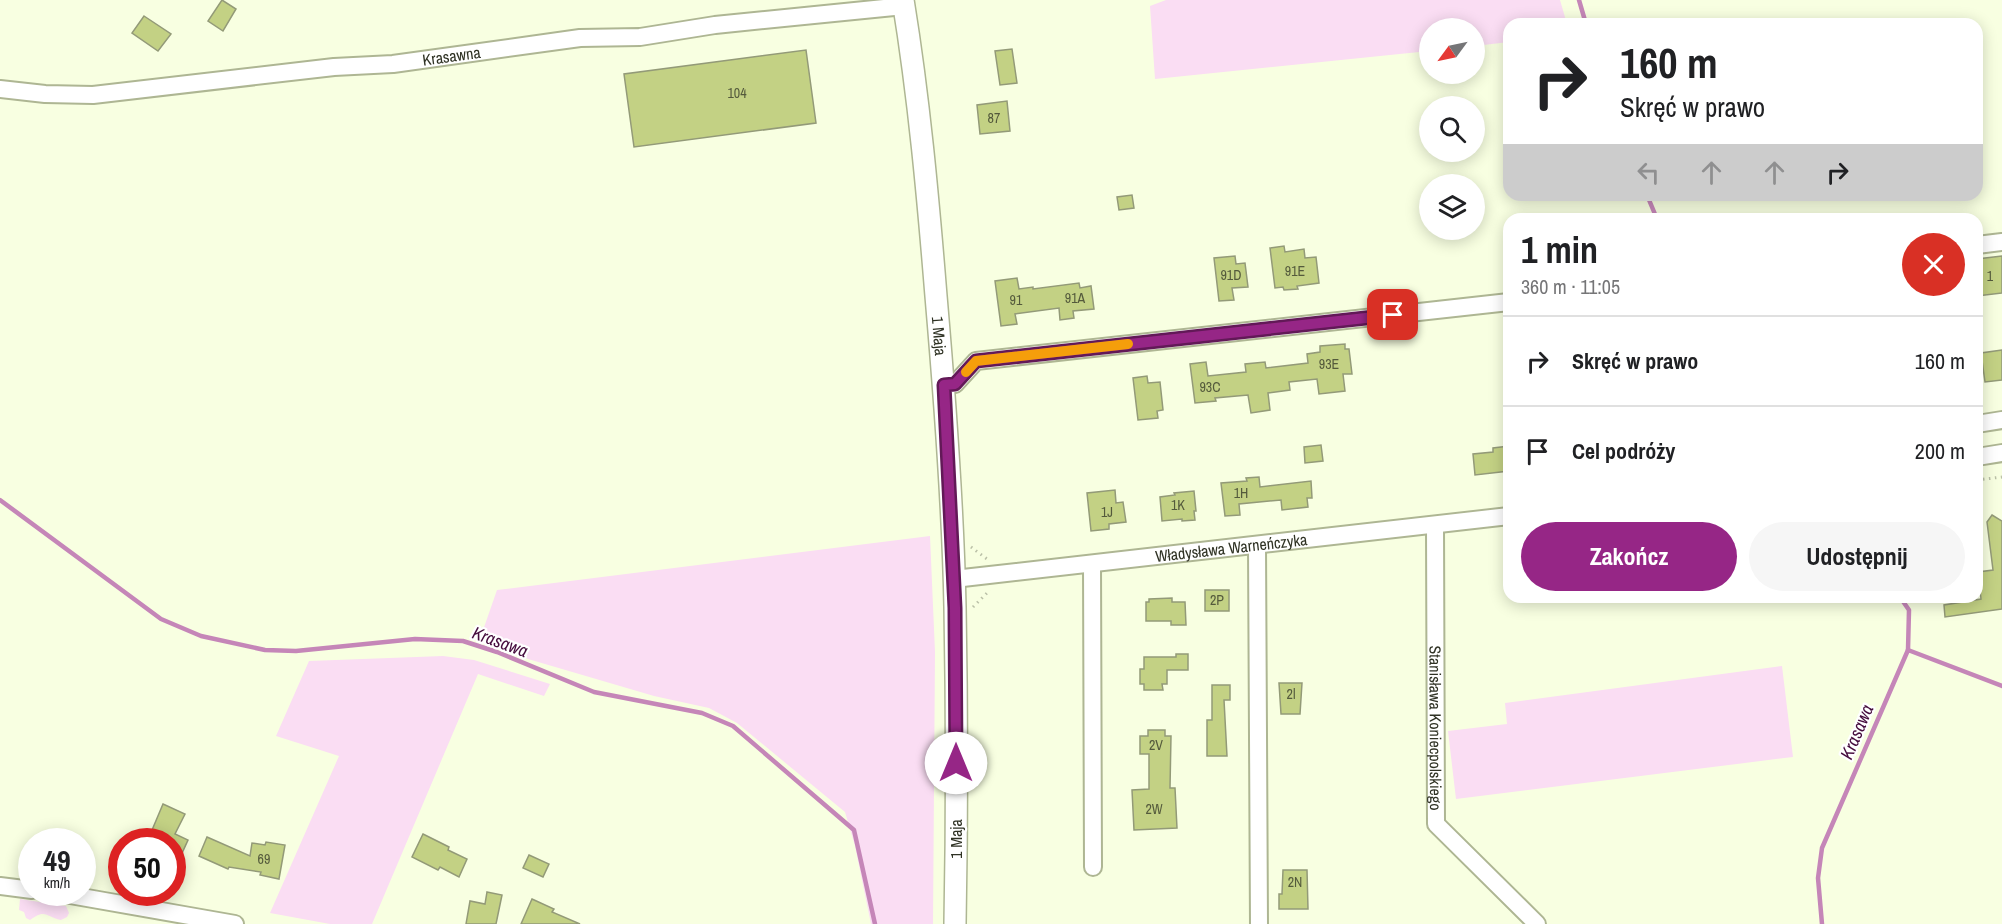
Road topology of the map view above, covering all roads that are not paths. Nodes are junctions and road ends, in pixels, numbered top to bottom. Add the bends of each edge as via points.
1 (904, 3) edge
2 (0, 89) edge
3 (2002, 242) edge
4 (1983, 244) edge
5 (1503, 303) edge
6 (944, 385) junction
7 (2002, 420) edge
8 (1983, 423) edge
9 (2002, 453) edge
10 (1983, 456) edge
11 (1503, 517) edge
12 (1435, 526) junction
13 (1257, 546) junction
14 (1092, 564) junction
15 (954, 579) junction
16 (1093, 867) dead end
17 (0, 886) edge
18 (18, 888) edge
19 (96, 900) edge
20 (226, 923) edge
21 (955, 924) edge
22 (1259, 924) edge
23 (1537, 924) edge

1 - 2 street, Krasawna via 640,37 580,38 393,64 334,67 93,95
1 - 6 main road, 1 Maja via 921,132
3 - 4 street
5 - 6 street via 976,361 955,384
6 - 15 main road, 1 Maja
7 - 8 street
9 - 10 street
11 - 12 street, Władysława Warneńczyka
12 - 13 street, Władysława Warneńczyka
12 - 23 street, Stanisława Koniecpolskiego via 1436,824
13 - 14 street, Władysława Warneńczyka
13 - 22 street
14 - 15 street, Władysława Warneńczyka
14 - 16 street
15 - 21 main road, 1 Maja
17 - 18 street
19 - 20 street

